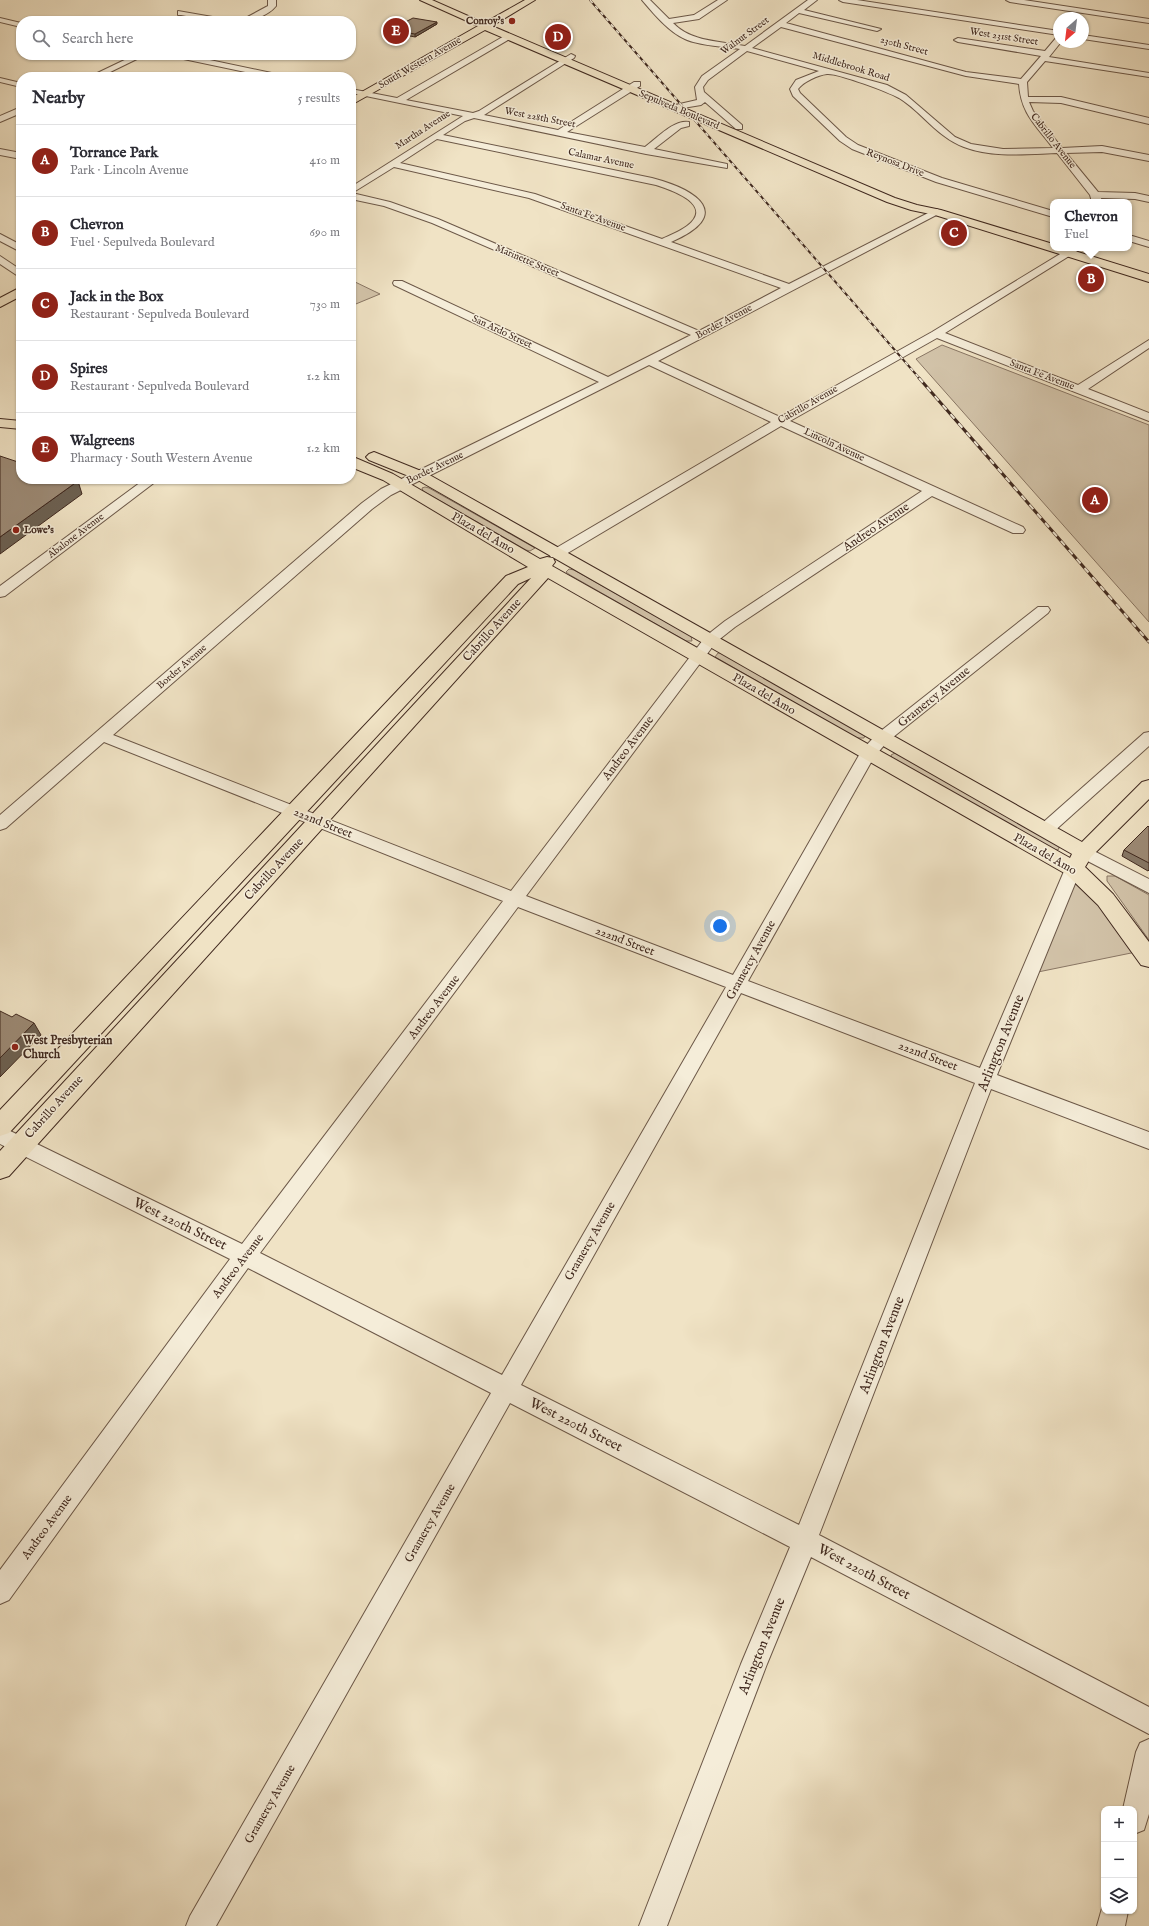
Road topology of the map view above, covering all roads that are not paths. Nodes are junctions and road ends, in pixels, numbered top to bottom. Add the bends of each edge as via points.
1 (272, 0) edge
2 (424, 0) edge
3 (441, 0) edge
4 (517, 0) edge
5 (531, 0) edge
6 (646, 0) edge
7 (723, 0) edge
8 (813, 0) edge
9 (843, 0) edge
10 (1010, 0) edge
11 (1092, 5) dead end
12 (798, 11) junction
13 (1086, 11) junction
14 (181, 13) dead end
15 (197, 16) edge
16 (254, 16) edge
17 (0, 20) edge
18 (1149, 21) edge
19 (484, 22) junction
20 (666, 22) junction
21 (16, 24) edge
22 (780, 24) junction
23 (877, 29) dead end
24 (1053, 32) edge
25 (509, 37) junction
26 (1089, 38) edge
27 (958, 40) dead end
28 (524, 44) junction
29 (492, 46) junction
30 (1053, 46) edge
31 (1149, 47) edge
32 (745, 48) junction
33 (1044, 56) junction
34 (567, 58) junction
35 (130, 60) edge
36 (199, 60) edge
37 (399, 66) junction
38 (827, 71) junction
39 (104, 72) edge
40 (257, 72) edge
41 (1149, 75) edge
42 (0, 80) edge
43 (389, 80) junction
44 (1023, 82) junction
45 (16, 84) edge
46 (632, 86) junction
47 (356, 91) edge
48 (356, 94) edge
49 (364, 94) junction
50 (701, 94) junction
51 (1024, 99) junction
52 (398, 101) junction
53 (679, 106) junction
54 (16, 112) edge
55 (472, 116) junction
56 (0, 120) edge
57 (1149, 121) edge
58 (686, 124) dead end
59 (738, 127) junction
60 (559, 133) junction
61 (435, 136) junction
62 (646, 151) junction
63 (1060, 151) junction
64 (0, 152) edge
65 (16, 155) edge
66 (665, 155) junction
67 (1149, 158) edge
68 (392, 164) junction
69 (828, 165) junction
70 (724, 166) dead end
71 (816, 169) junction
72 (636, 177) junction
73 (356, 188) edge
74 (356, 197) edge
75 (1096, 198) edge
76 (1149, 199) edge
77 (937, 212) junction
78 (1050, 213) edge
79 (0, 237) edge
80 (1132, 239) edge
81 (663, 242) junction
82 (1050, 244) edge
83 (1149, 244) edge
84 (16, 246) edge
85 (1073, 251) edge
86 (0, 258) edge
87 (16, 271) edge
88 (1149, 278) edge
89 (16, 282) edge
90 (398, 283) dead end
91 (790, 288) junction
92 (0, 291) edge
93 (16, 294) edge
94 (0, 303) edge
95 (936, 334) junction
96 (700, 335) junction
97 (1149, 343) edge
98 (648, 361) junction
99 (606, 382) junction
100 (1079, 390) junction
101 (1149, 417) edge
102 (781, 421) junction
103 (0, 423) edge
104 (16, 425) edge
105 (356, 450) edge
106 (356, 463) edge
107 (421, 476) junction
108 (146, 484) edge
109 (401, 485) junction
110 (932, 490) junction
111 (1018, 530) dead end
112 (556, 554) junction
113 (541, 567) junction
114 (0, 594) edge
115 (1043, 610) dead end
116 (711, 639) junction
117 (697, 656) junction
118 (102, 736) junction
119 (1149, 737) edge
120 (882, 738) junction
121 (868, 754) junction
122 (1149, 787) edge
123 (295, 812) junction
124 (318, 821) junction
125 (0, 824) edge
126 (1045, 830) junction
127 (1084, 852) junction
128 (1073, 869) junction
129 (1149, 887) edge
130 (515, 899) junction
131 (1149, 959) edge
132 (738, 984) junction
133 (986, 1078) junction
134 (0, 1126) edge
135 (10, 1139) edge
136 (1149, 1141) edge
137 (0, 1168) edge
138 (245, 1256) junction
139 (506, 1389) junction
140 (805, 1541) junction
141 (0, 1590) edge
142 (1149, 1721) edge
143 (1149, 1752) edge
144 (1137, 1806) edge
145 (1113, 1914) edge
146 (200, 1926) edge
147 (653, 1926) edge
148 (1111, 1926) edge

1 - 16 street via 269,9
2 - 19 main road, Sepulveda Boulevard
3 - 19 main road, Sepulveda Boulevard
4 - 19 main road, South Western Avenue
5 - 19 main road, South Western Avenue
6 - 20 street, Middlebrook Road
7 - 20 street via 696,17
8 - 12 street, Walnut Street
9 - 24 street
10 - 13 street
11 - 13 street
12 - 22 street, Walnut Street
12 - 23 street
13 - 18 street
14 - 15 street
17 - 21 street
19 - 25 main road, Sepulveda Boulevard
19 - 34 main road, Sepulveda Boulevard
19 - 37 main road, South Western Avenue
19 - 43 main road, South Western Avenue
20 - 32 street, Middlebrook Road via 688,38
22 - 32 street, Walnut Street
22 - 44 street, 230th Street via 972,75
25 - 28 main road, Sepulveda Boulevard
25 - 29 street
26 - 31 street
27 - 33 street, West 231st Street
28 - 29 street
28 - 34 main road, Sepulveda Boulevard
29 - 52 street
30 - 33 street
32 - 38 street, Middlebrook Road
32 - 50 street, Walnut Street via 700,83 698,90
33 - 41 street, West 231st Street
33 - 44 street
34 - 46 main road, Sepulveda Boulevard
34 - 55 street, Martha Avenue via 482,113
35 - 39 street
36 - 40 street
37 - 43 main road via 403,68 390,75
37 - 47 main road, South Western Avenue
38 - 63 street, Middlebrook Road via 895,92 952,139 969,146 1002,152
38 - 78 street, Reynosa Drive via 799,82 794,89 796,94 848,143 939,180
42 - 45 street
43 - 49 main road, South Western Avenue
44 - 51 street, Cabrillo Avenue
46 - 53 main road, Sepulveda Boulevard
46 - 60 street
48 - 49 main road, South Western Avenue
49 - 52 street, West 228th Street
50 - 53 street via 701,102
50 - 59 street
51 - 57 street via 1086,104
51 - 63 street, Cabrillo Avenue via 1029,111
52 - 55 street, West 228th Street
53 - 59 main road, Sepulveda Boulevard
53 - 71 main road, Sepulveda Boulevard
54 - 56 street
55 - 60 street, West 228th Street
55 - 61 street, Martha Avenue via 462,119
58 - 62 street via 678,126
59 - 69 main road, Sepulveda Boulevard
60 - 62 street, West 228th Street
61 - 68 street, Martha Avenue
61 - 72 street, Calamar Avenue
62 - 66 street, West 228th Street
63 - 67 street, Middlebrook Road via 1108,150
63 - 75 street, Cabrillo Avenue
64 - 65 street
66 - 70 street, West 228th Street
66 - 72 street
68 - 73 street, Martha Avenue
68 - 81 street, Santa Fe Avenue via 532,196
69 - 71 main road
69 - 77 main road, Sepulveda Boulevard via 925,204
71 - 77 main road, Sepulveda Boulevard via 891,200
72 - 81 street, Calamar Avenue via 674,188 698,202 700,209 697,221
74 - 96 street, Marinette Street via 387,204 435,221
75 - 76 street via 1131,196
77 - 82 main road, Sepulveda Boulevard
77 - 91 street, Border Avenue
79 - 84 street
80 - 83 street
81 - 91 street, Santa Fe Avenue
85 - 88 main road, Sepulveda Boulevard
85 - 95 street, Cabrillo Avenue
86 - 87 street
89 - 92 main road
90 - 99 street, San Ardo Street
91 - 96 street, Border Avenue
93 - 94 main road
95 - 100 street, Santa Fe Avenue
95 - 102 street, Cabrillo Avenue
96 - 98 street, Border Avenue
97 - 100 street
98 - 99 street, Border Avenue
98 - 102 street, Lincoln Avenue
99 - 107 street, Border Avenue
100 - 101 street, Santa Fe Avenue
102 - 110 street, Lincoln Avenue
102 - 112 street, Cabrillo Avenue
103 - 104 main road
105 - 107 main road, Plaza del Amo
106 - 109 main road, Plaza del Amo
107 - 109 street, Border Avenue
107 - 112 main road, Plaza del Amo
108 - 114 street, Abalone Avenue
109 - 113 main road, Plaza del Amo
109 - 118 street, Border Avenue via 367,506
110 - 111 street, Lincoln Avenue
110 - 116 street, Andreo Avenue
112 - 113 main road, Cabrillo Avenue
112 - 116 main road, Plaza del Amo
113 - 117 main road, Plaza del Amo
113 - 123 main road, Cabrillo Avenue via 512,580
113 - 124 main road, Cabrillo Avenue via 540,579
115 - 120 street, Gramercy Avenue
116 - 117 street, Andreo Avenue
116 - 120 main road, Plaza del Amo
117 - 121 main road, Plaza del Amo
117 - 130 street, Andreo Avenue
118 - 123 street, 222nd Street
118 - 125 street, Border Avenue
119 - 126 street
120 - 121 street, Gramercy Avenue
120 - 126 main road, Plaza del Amo
121 - 128 main road, Plaza del Amo
121 - 132 street, Gramercy Avenue
122 - 127 main road, Arlington Avenue
123 - 124 street, 222nd Street
123 - 134 main road, Cabrillo Avenue
124 - 130 street, 222nd Street
124 - 135 main road, Cabrillo Avenue
126 - 127 main road, Plaza del Amo
127 - 128 main road, Arlington Avenue
127 - 129 street
128 - 131 main road, Plaza del Amo via 1090,881 1104,896
128 - 133 street, Arlington Avenue
130 - 132 street, 222nd Street
130 - 138 street, Andreo Avenue
132 - 133 street, 222nd Street
132 - 139 street, Gramercy Avenue
133 - 136 street, 222nd Street
133 - 140 street, Arlington Avenue
135 - 137 main road, Cabrillo Avenue
135 - 138 street, West 220th Street
138 - 139 street, West 220th Street
138 - 141 street, Andreo Avenue
139 - 140 street, West 220th Street
139 - 146 street, Gramercy Avenue
140 - 142 street, West 220th Street
140 - 147 street, Arlington Avenue via 754,1664
143 - 144 street
145 - 148 street

